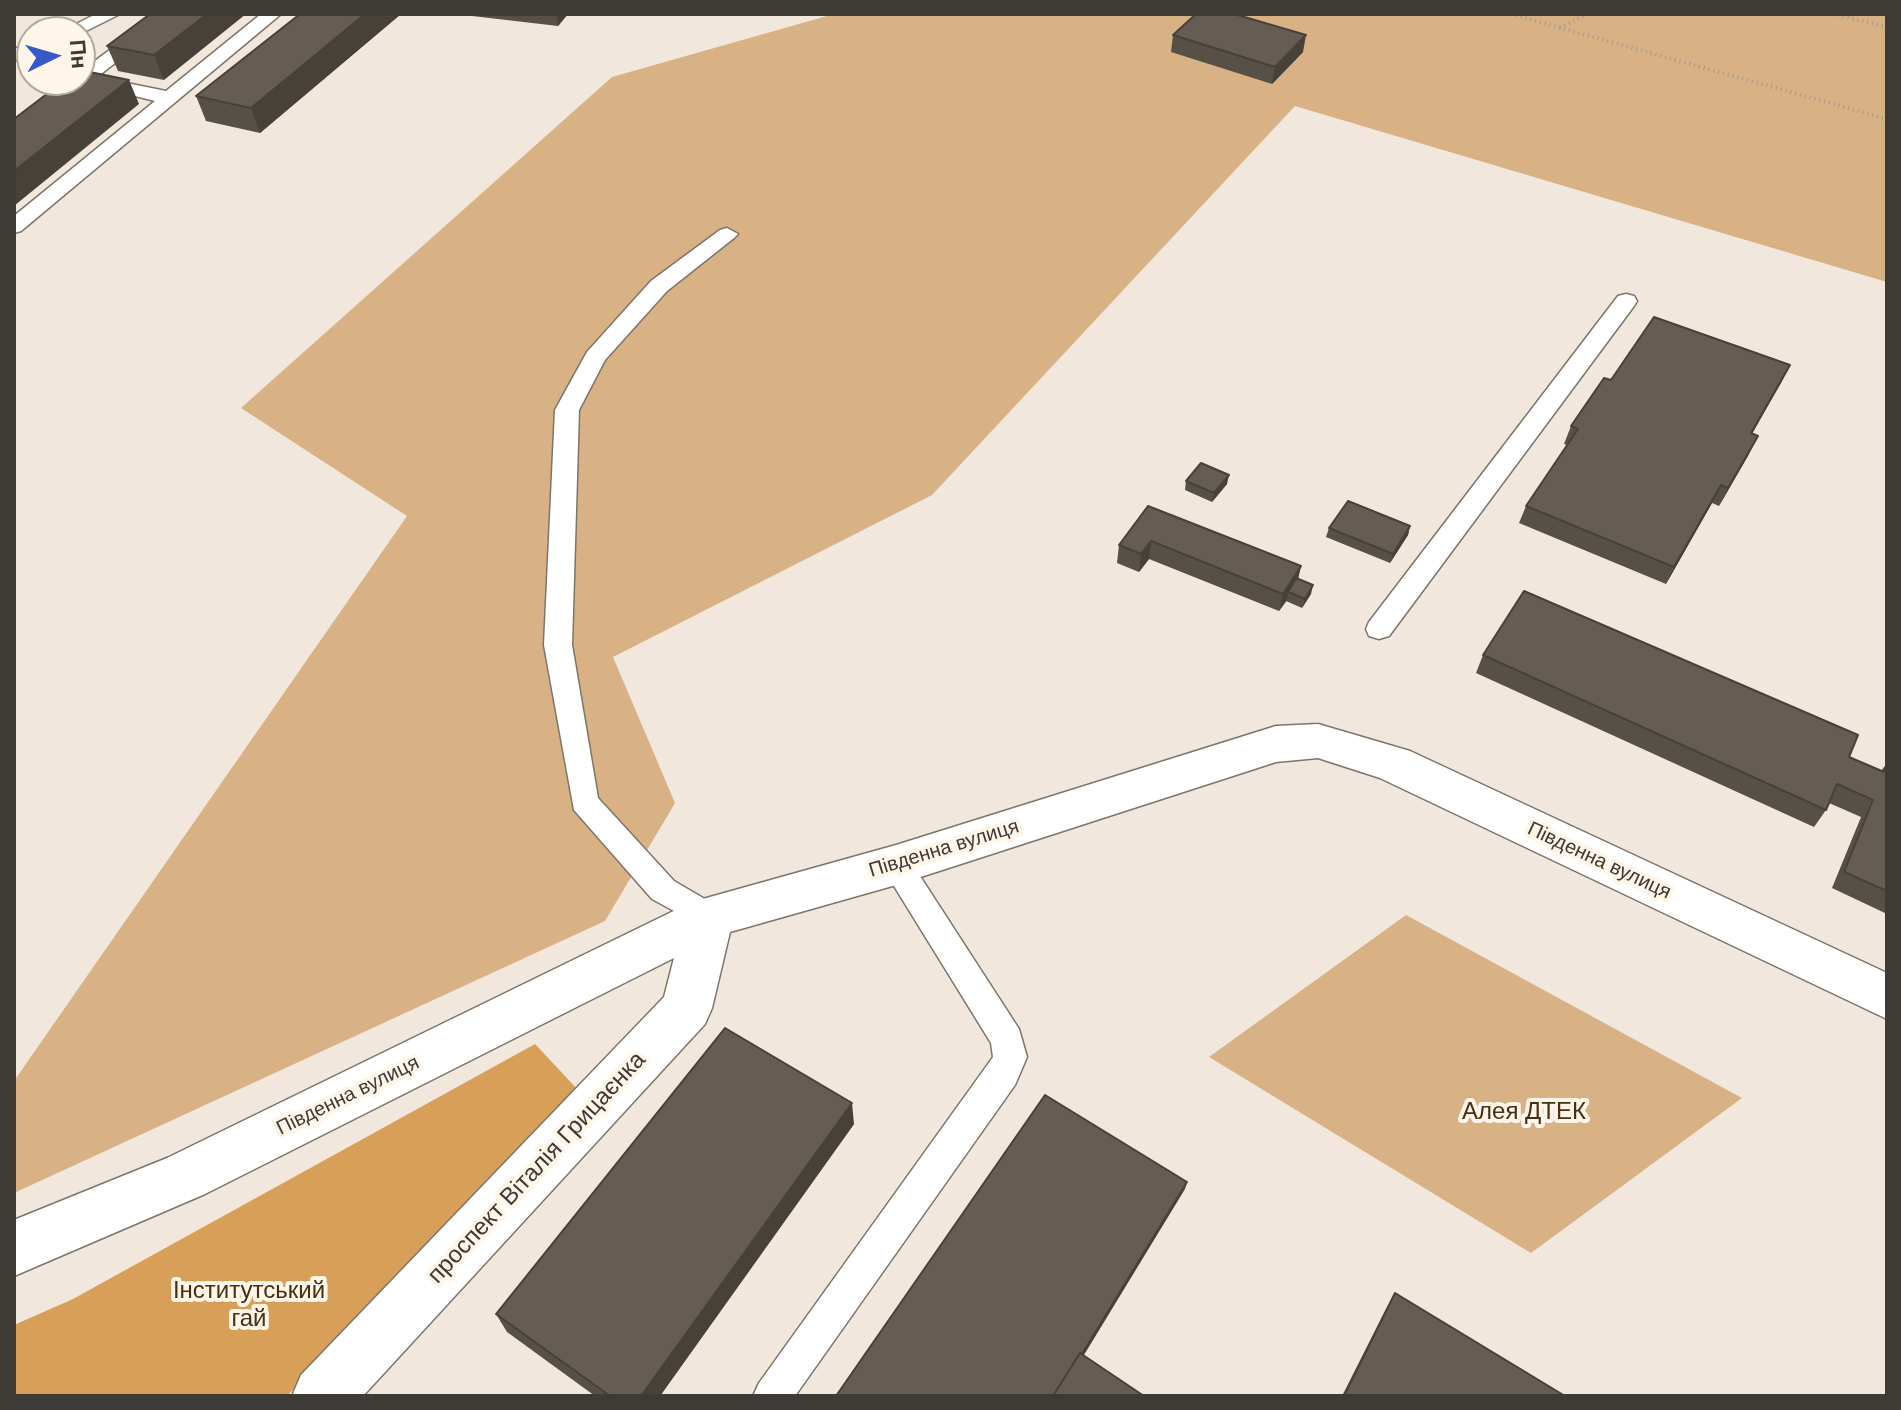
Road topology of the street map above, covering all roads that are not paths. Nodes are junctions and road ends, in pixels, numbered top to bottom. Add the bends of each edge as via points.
1 (169, 14) edge
2 (272, 14) edge
3 (96, 69) edge
4 (96, 82) edge
5 (59, 96) edge
6 (170, 98) junction
7 (14, 130) edge
8 (14, 227) edge
9 (727, 234) dead end
10 (1626, 301) dead end
11 (1379, 629) dead end
12 (896, 865) junction
13 (709, 917) junction
14 (1887, 997) edge
15 (14, 1248) edge
16 (322, 1396) edge
17 (772, 1396) edge

1 - 3 lane
2 - 6 lane
4 - 6 lane
5 - 7 lane
6 - 8 lane
9 - 13 lane via 659,286 595,357 567,410 558,645 584,802 663,890
10 - 11 lane
12 - 13 street, Південна вулиця
12 - 14 street, Південна вулиця via 1276,744 1318,741 1394,764
12 - 17 lane via 1007,1039 1010,1057 1003,1074
13 - 15 street, Південна вулиця via 186,1176
13 - 16 street, проспект Віталія Грицаєнка via 687,1008

